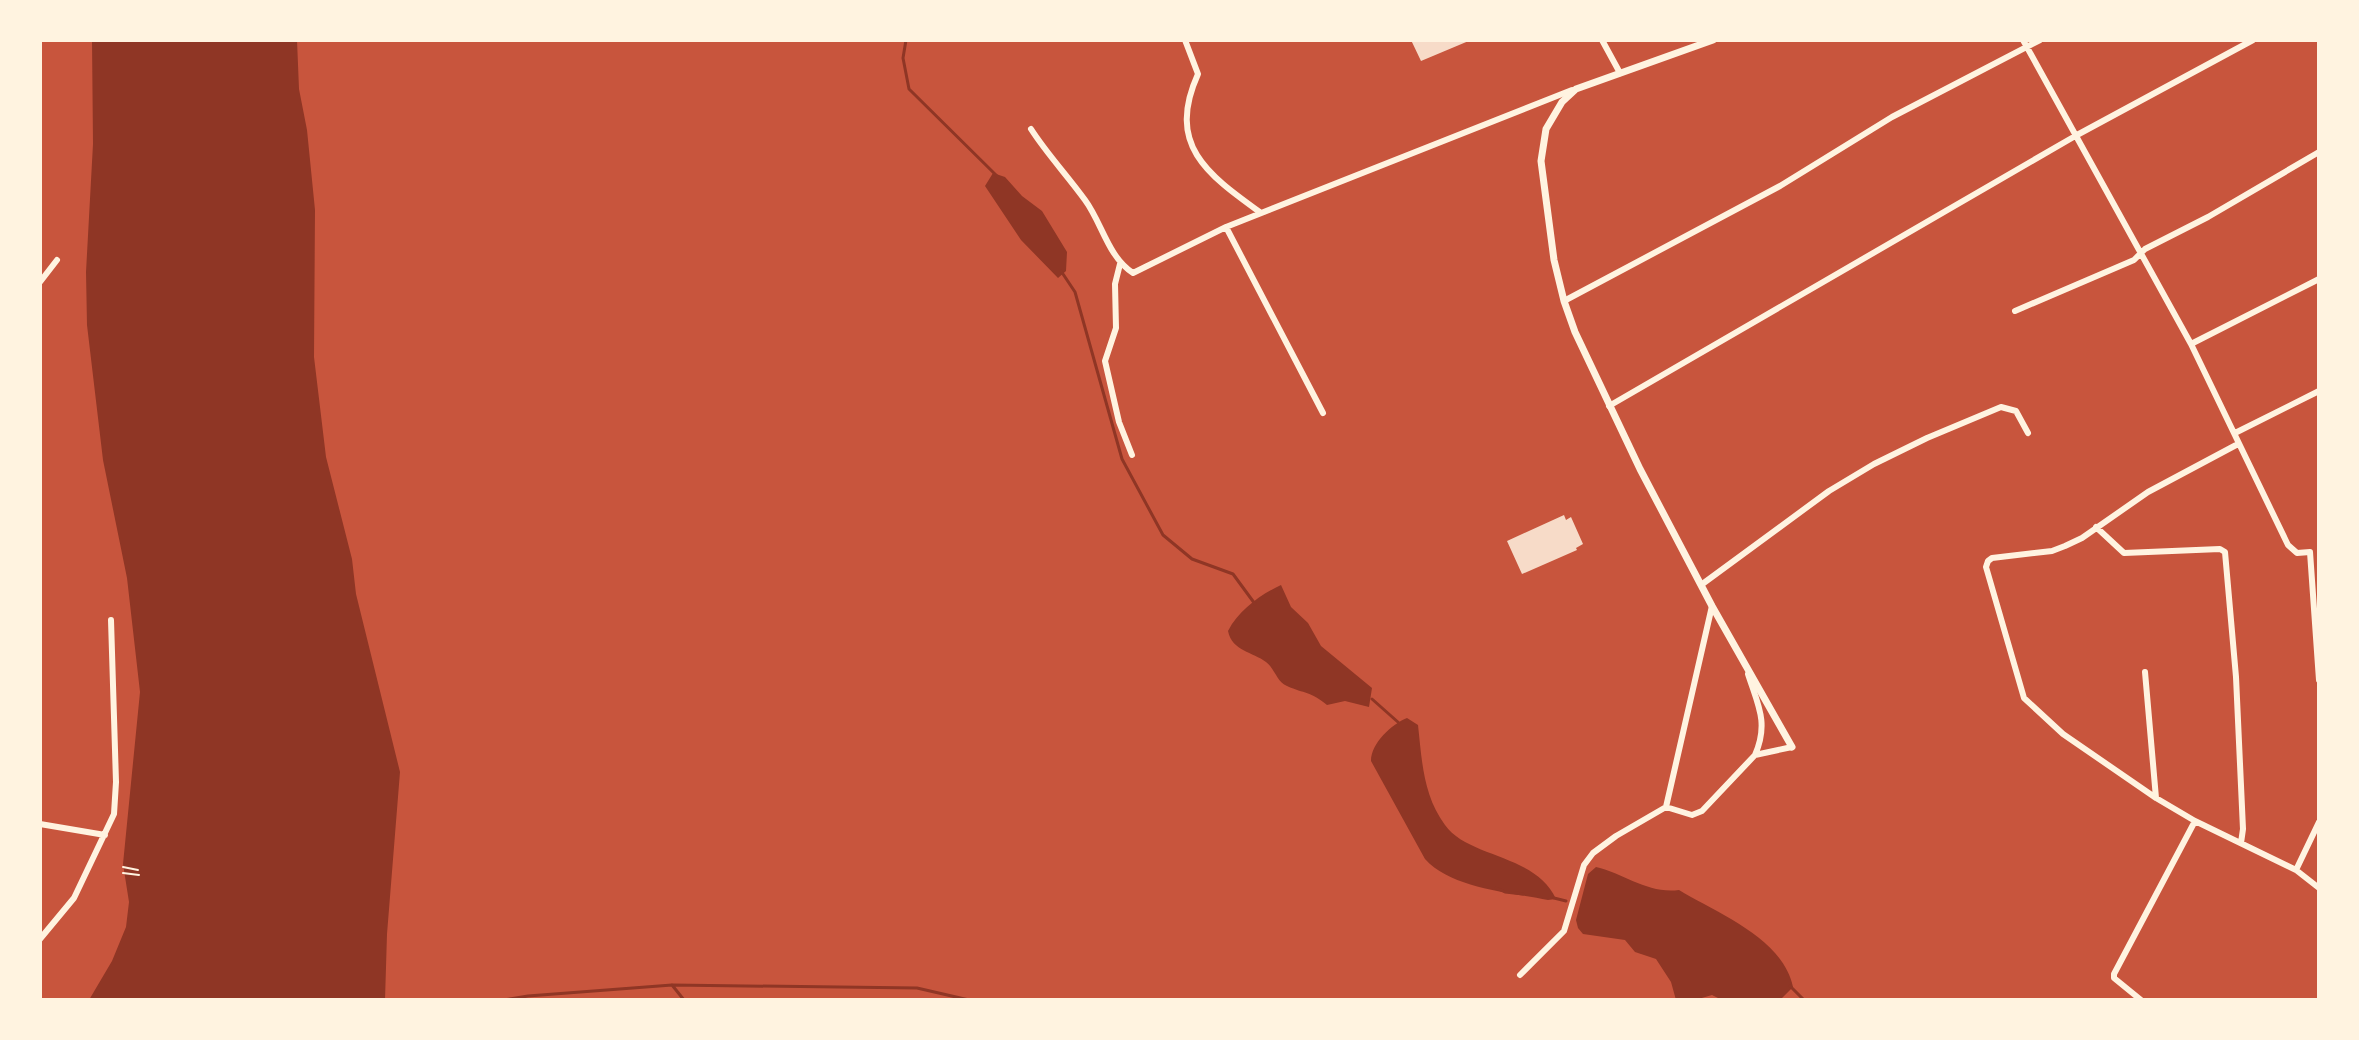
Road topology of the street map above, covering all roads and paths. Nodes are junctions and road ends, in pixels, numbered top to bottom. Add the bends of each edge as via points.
1 (1185, 40) edge
2 (1602, 40) edge
3 (1713, 40) edge
4 (2040, 40) edge
5 (2253, 40) edge
6 (2025, 44) edge
7 (1620, 73) junction
8 (1576, 89) junction
9 (1031, 129) dead end
10 (2077, 135) junction
11 (2319, 152) edge
12 (1261, 213) junction
13 (1226, 227) junction
14 (2142, 252) junction
15 (57, 260) dead end
16 (1120, 264) junction
17 (2319, 279) edge
18 (40, 282) edge
19 (1564, 301) junction
20 (2015, 311) dead end
21 (2191, 344) junction
22 (2319, 391) edge
23 (1609, 406) junction
24 (1323, 413) dead end
25 (2028, 433) dead end
26 (2235, 433) junction
27 (2238, 444) junction
28 (1132, 455) dead end
29 (2096, 527) junction
30 (2319, 549) edge
31 (2310, 552) junction
32 (1701, 585) junction
33 (1712, 606) junction
34 (111, 620) dead end
35 (1746, 667) junction
36 (2145, 672) dead end
37 (2319, 680) edge
38 (1792, 747) joint
39 (1755, 755) junction
40 (2156, 798) junction
41 (1666, 807) junction
42 (2195, 821) junction
43 (2319, 822) edge
44 (40, 824) edge
45 (105, 835) junction
46 (2241, 843) junction
47 (123, 867) dead end
48 (138, 870) dead end
49 (2296, 870) junction
50 (123, 873) dead end
51 (139, 875) dead end
52 (2319, 888) edge
53 (40, 939) edge
54 (1520, 975) dead end
55 (2141, 1000) edge

1 - 12 street via 1198,74 1185,118 1194,151 1220,181
2 - 7 street
3 - 7 street
4 - 6 street
5 - 10 street
6 - 10 street
6 - 19 street via 1780,186
7 - 8 street
8 - 12 street
8 - 19 street via 1546,129 1541,161
9 - 16 street via 1085,200
10 - 14 street
10 - 23 street
11 - 14 street
12 - 13 street
13 - 16 street via 1133,273
13 - 24 street
14 - 20 street
14 - 21 street
15 - 18 street
16 - 28 street via 1116,328 1105,361
17 - 21 street
19 - 23 street
21 - 26 street
22 - 26 street
23 - 32 street
25 - 32 street via 2016,411 2001,407 1927,438 1829,491
26 - 27 street
27 - 29 street
27 - 31 street via 2288,545 2297,553
29 - 40 street via 2052,551 1992,558 1986,567 2024,698 2063,734
29 - 46 street via 2124,553 2225,552 2236,677
30 - 31 street
31 - 37 street
32 - 33 street
33 - 35 street
33 - 41 street
34 - 45 street via 116,782 114,814
35 - 38 street
35 - 39 street via 1763,724
36 - 40 street
38 - 39 street
39 - 41 street via 1702,811 1692,815
40 - 42 street
41 - 54 street via 1593,853 1584,865 1564,931
42 - 46 street
42 - 55 street via 2114,974
43 - 49 street
44 - 45 street
45 - 53 street via 74,898
46 - 49 street
47 - 48 path
49 - 52 street
50 - 51 path

